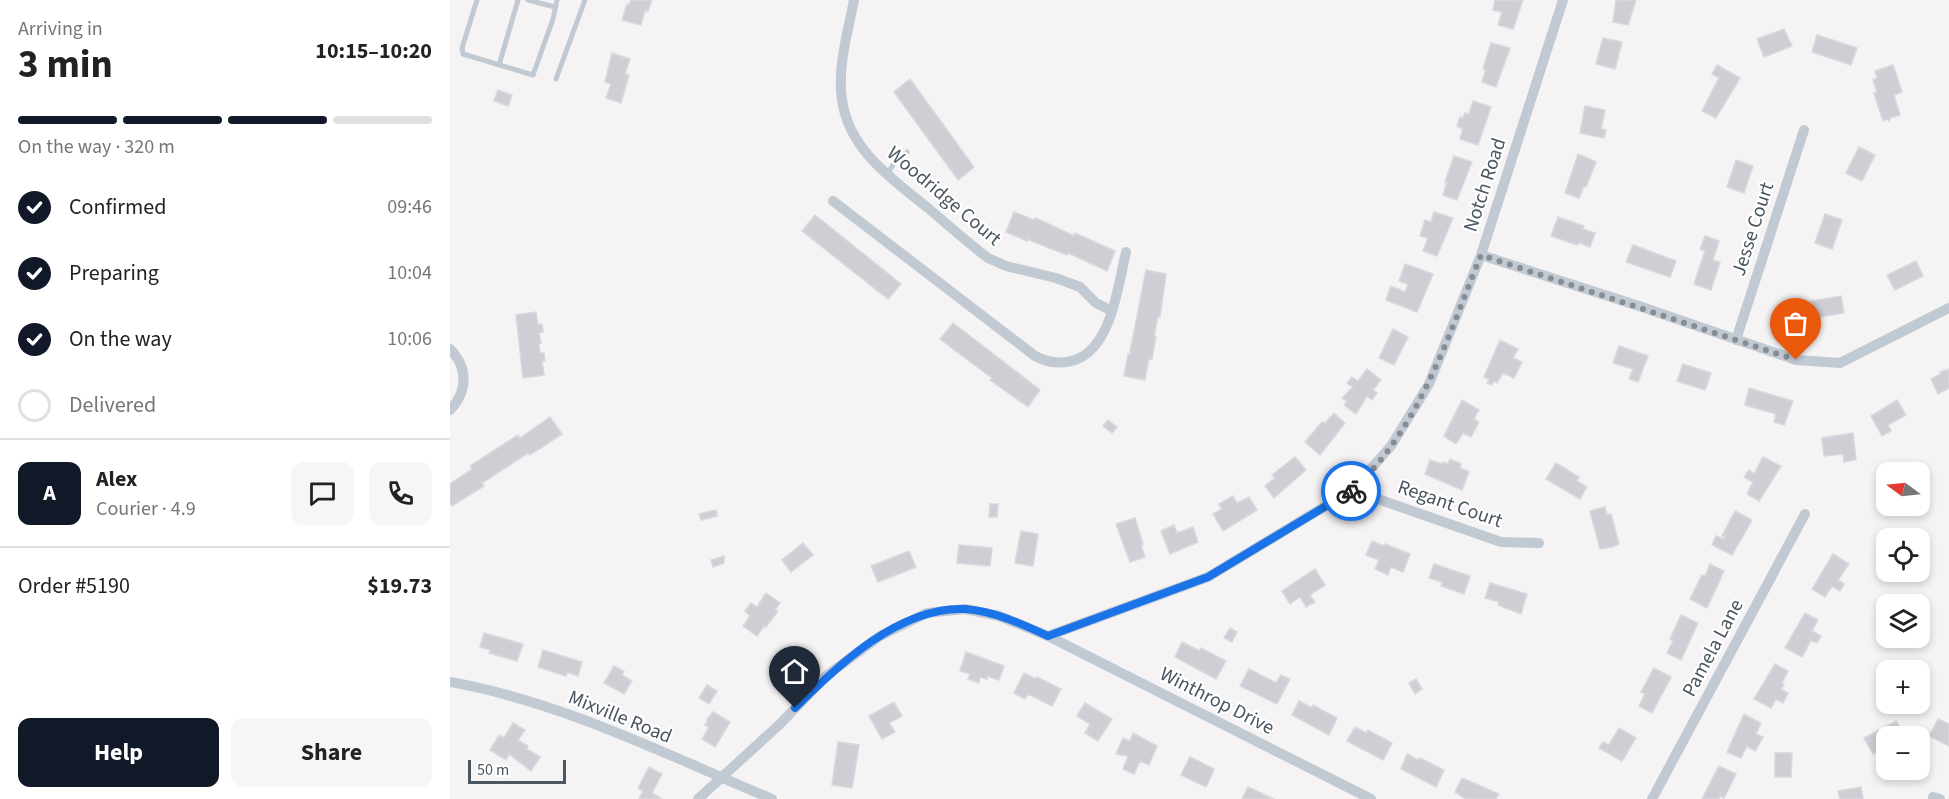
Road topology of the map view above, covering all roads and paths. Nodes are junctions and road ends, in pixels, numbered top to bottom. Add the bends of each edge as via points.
1 (477, 0) edge
2 (518, 0) edge
3 (528, 0) edge
4 (557, 0) edge
5 (585, 0) edge
6 (854, 0) edge
7 (1563, 0) edge
8 (555, 7) junction
9 (499, 65) junction
10 (556, 79) dead end
11 (1804, 130) dead end
12 (907, 153) dead end
13 (887, 175) junction
14 (833, 201) dead end
15 (1126, 252) dead end
16 (1481, 255) junction
17 (1949, 308) edge
18 (1112, 311) junction
19 (1736, 340) junction
20 (450, 349) edge
21 (450, 410) edge
22 (1352, 490) junction
23 (1805, 514) dead end
24 (1539, 543) dead end
25 (1048, 636) junction
26 (450, 682) edge
27 (722, 778) junction
28 (698, 799) edge
29 (772, 799) edge
30 (1371, 799) edge
31 (1652, 799) edge

1 - 9 lane via 463,54
2 - 9 lane
3 - 8 lane
4 - 8 lane
5 - 10 lane
6 - 13 street, Woodridge Court via 840,79 844,113 856,138
7 - 16 street, Notch Road
8 - 9 lane via 533,75
11 - 19 street, Jesse Court
12 - 13 lane
13 - 18 street, Woodridge Court via 988,258 1080,287 1096,303
14 - 18 street via 1043,360 1069,362 1089,352
15 - 18 street
16 - 19 street
16 - 22 street, Notch Road via 1428,384 1390,446
17 - 19 street via 1840,363 1796,360
20 - 21 street via 461,365 464,384
22 - 24 street, Regant Court via 1501,542
22 - 25 street, Notch Road via 1208,577
23 - 31 street, Pamela Lane
25 - 27 street via 999,616 965,609 927,613 880,636 826,676
25 - 30 street, Winthrop Drive
26 - 27 street, Mixville Road via 486,688 581,718
27 - 28 street
27 - 29 street, Mixville Road

